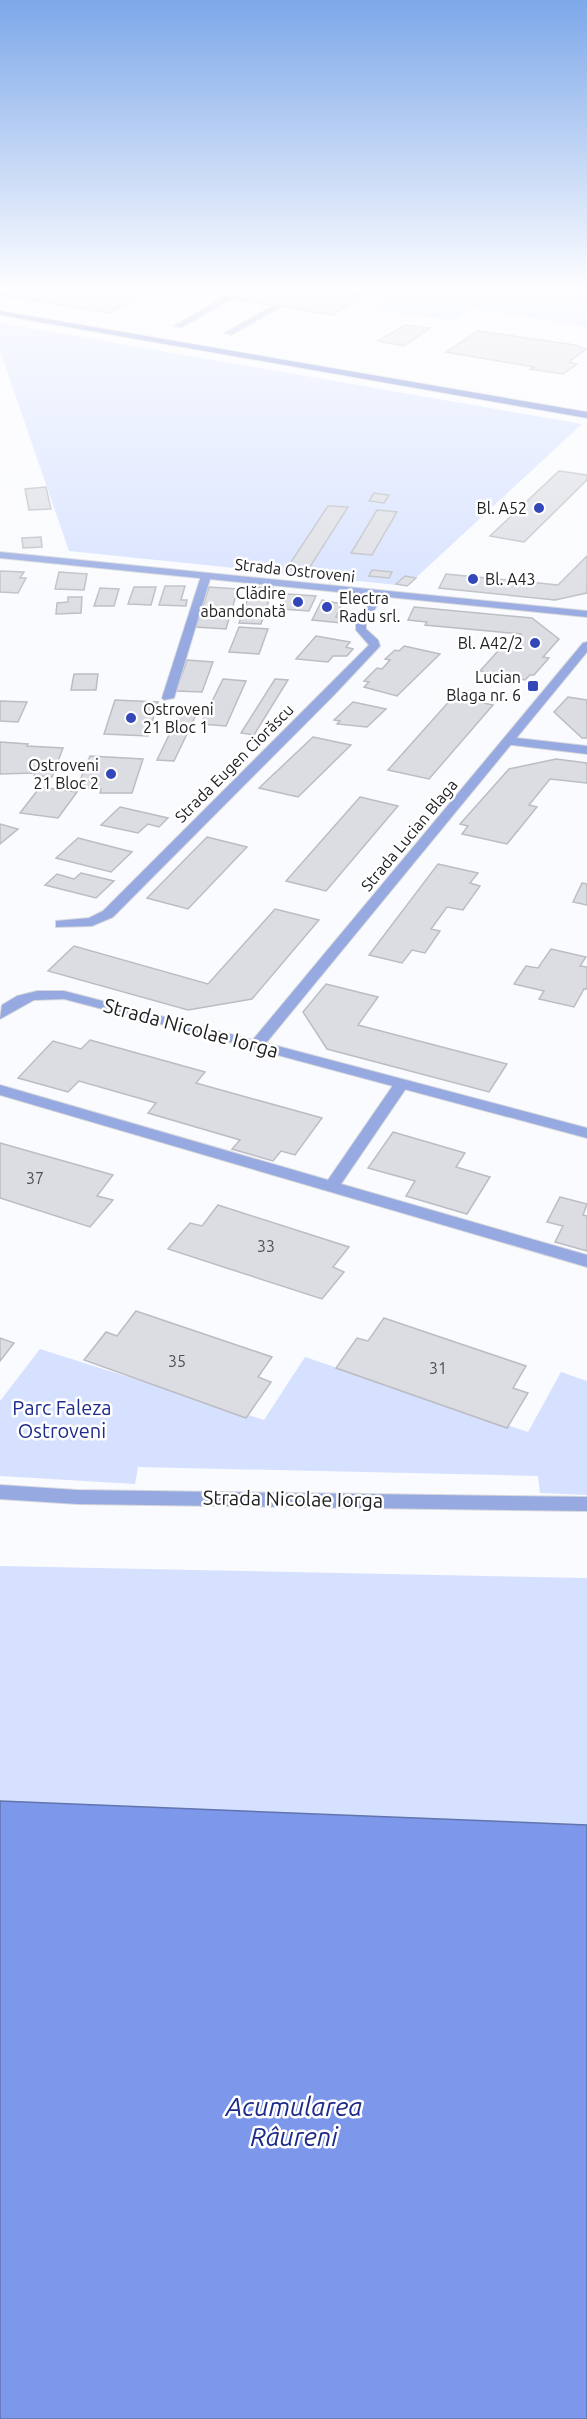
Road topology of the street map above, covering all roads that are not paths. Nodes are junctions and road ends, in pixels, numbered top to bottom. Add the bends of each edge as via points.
1 (489, 398) edge
2 (540, 398) edge
3 (587, 406) edge
4 (587, 415) edge
5 (0, 555) edge
6 (206, 576) junction
7 (379, 594) junction
8 (587, 614) edge
9 (587, 645) edge
10 (168, 698) dead end
11 (508, 741) junction
12 (587, 750) edge
13 (62, 924) dead end
14 (0, 1015) edge
15 (256, 1045) junction
16 (401, 1083) junction
17 (0, 1090) edge
18 (587, 1133) edge
19 (332, 1186) junction
20 (587, 1261) edge
21 (0, 1492) edge
22 (587, 1504) edge

1 - 4 main road
2 - 3 main road
5 - 6 street, Strada Ostroveni
6 - 7 street, Strada Ostroveni
6 - 10 street
7 - 8 street, Strada Ostroveni
7 - 13 street, Strada Eugen Ciorăscu via 361,624 361,630 374,645 330,693 108,914 92,922
9 - 11 street, Strada Lucian Blaga
11 - 12 street
11 - 15 street, Strada Lucian Blaga
14 - 15 street, Strada Nicolae Iorga via 15,1001 32,995 64,995
15 - 16 street, Strada Nicolae Iorga
16 - 18 street, Strada Nicolae Iorga
16 - 19 street
17 - 19 street
19 - 20 street
21 - 22 street, Strada Nicolae Iorga via 77,1497

